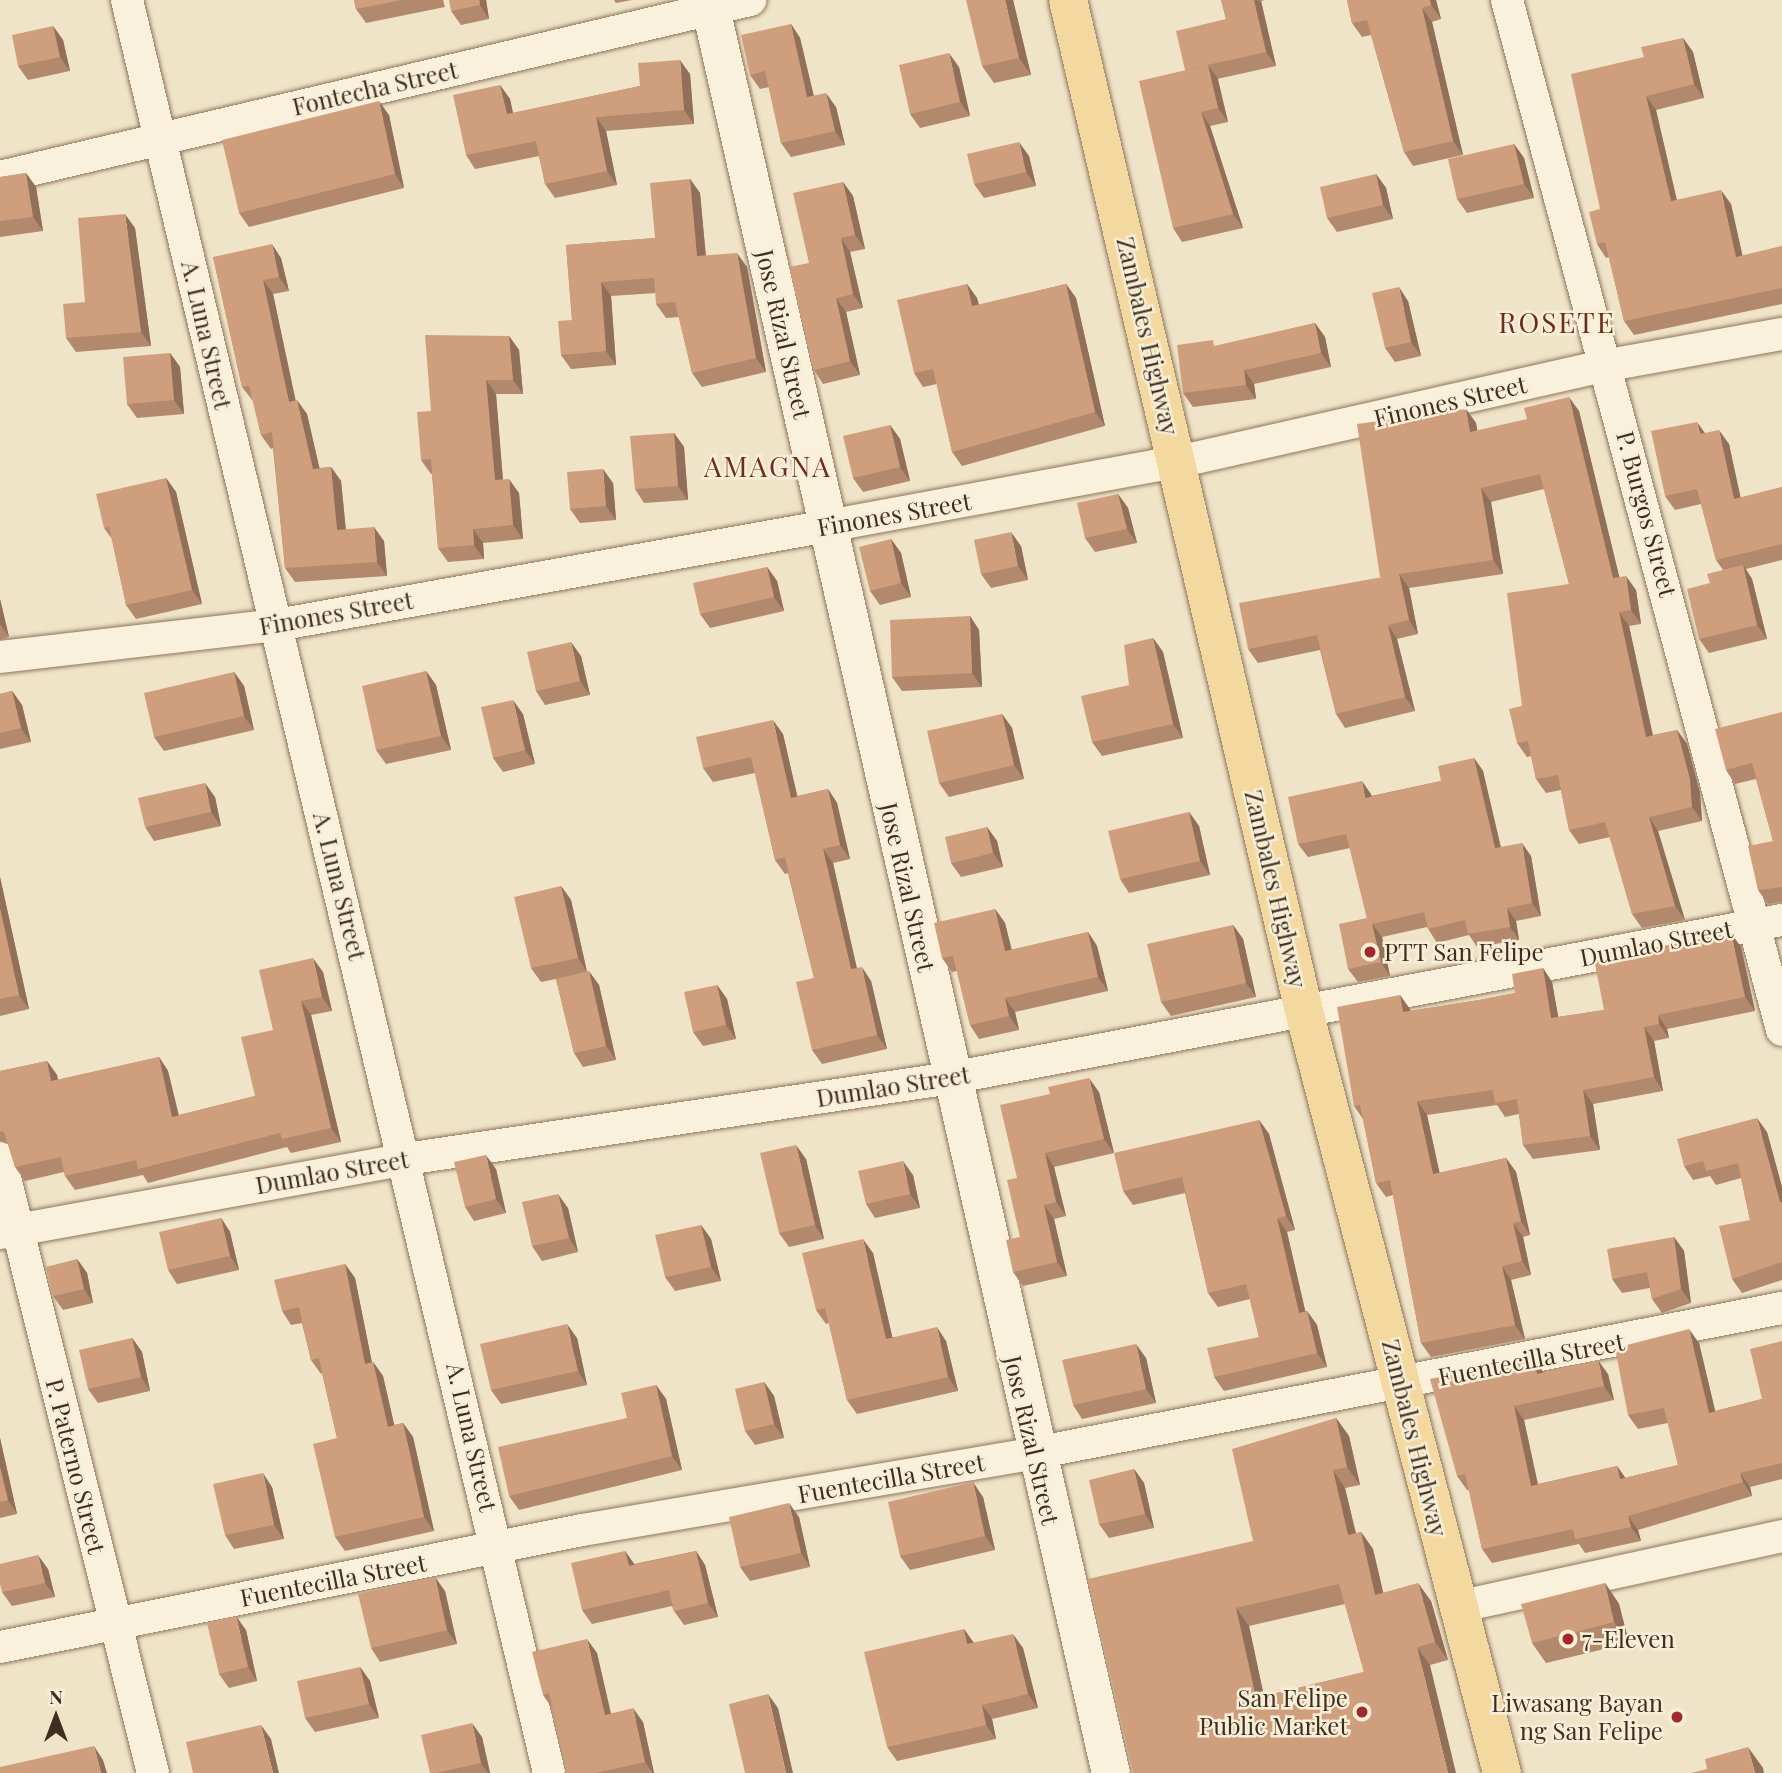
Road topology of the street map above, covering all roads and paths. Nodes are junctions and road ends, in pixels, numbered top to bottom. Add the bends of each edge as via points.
1 (127, 0) edge
2 (750, 0) edge
3 (1068, 0) edge
4 (1507, 0) edge
5 (710, 5) edge
6 (160, 137) junction
7 (0, 177) edge
8 (1782, 334) edge
9 (1609, 365) junction
10 (1177, 461) junction
11 (827, 526) junction
12 (277, 625) junction
13 (0, 657) edge
14 (1768, 922) edge
15 (1304, 1011) junction
16 (1782, 1030) edge
17 (951, 1078) junction
18 (0, 1158) edge
19 (405, 1159) junction
20 (9, 1231) edge
21 (1782, 1308) edge
22 (1402, 1385) junction
23 (1035, 1453) junction
24 (1782, 1536) edge
25 (498, 1547) junction
26 (1457, 1607) junction
27 (115, 1624) junction
28 (0, 1647) edge
29 (153, 1773) edge
30 (549, 1773) edge
31 (1111, 1773) edge
32 (1502, 1773) edge

1 - 6 street, A. Luna Street
2 - 5 street, Fontecha Street
3 - 10 main road, Zambales Highway
4 - 9 street, P. Burgos Street
5 - 6 street, Fontecha Street
5 - 11 street, Jose Rizal Street
6 - 7 street, Fontecha Street
6 - 12 street, A. Luna Street
8 - 9 street, Finones Street
9 - 10 street, Finones Street
9 - 14 street, P. Burgos Street
10 - 11 street, Finones Street
10 - 15 main road, Zambales Highway
11 - 12 street, Finones Street
11 - 17 street, Jose Rizal Street
12 - 13 street, Finones Street
12 - 19 street, A. Luna Street
14 - 15 street, Dumlao Street
14 - 16 street, P. Burgos Street
15 - 17 street, Dumlao Street
15 - 22 main road, Zambales Highway
17 - 19 street, Dumlao Street
17 - 23 street, Jose Rizal Street
18 - 20 street, P. Paterno Street
19 - 20 street, Dumlao Street
19 - 25 street, A. Luna Street
20 - 27 street, P. Paterno Street
21 - 22 street, Fuentecilla Street
22 - 23 street, Fuentecilla Street
22 - 26 main road, Zambales Highway
23 - 25 street, Fuentecilla Street
23 - 31 street, Jose Rizal Street
24 - 26 street
25 - 27 street, Fuentecilla Street
25 - 30 street, A. Luna Street
26 - 32 main road, Zambales Highway
27 - 28 street, Fuentecilla Street
27 - 29 street, P. Paterno Street

